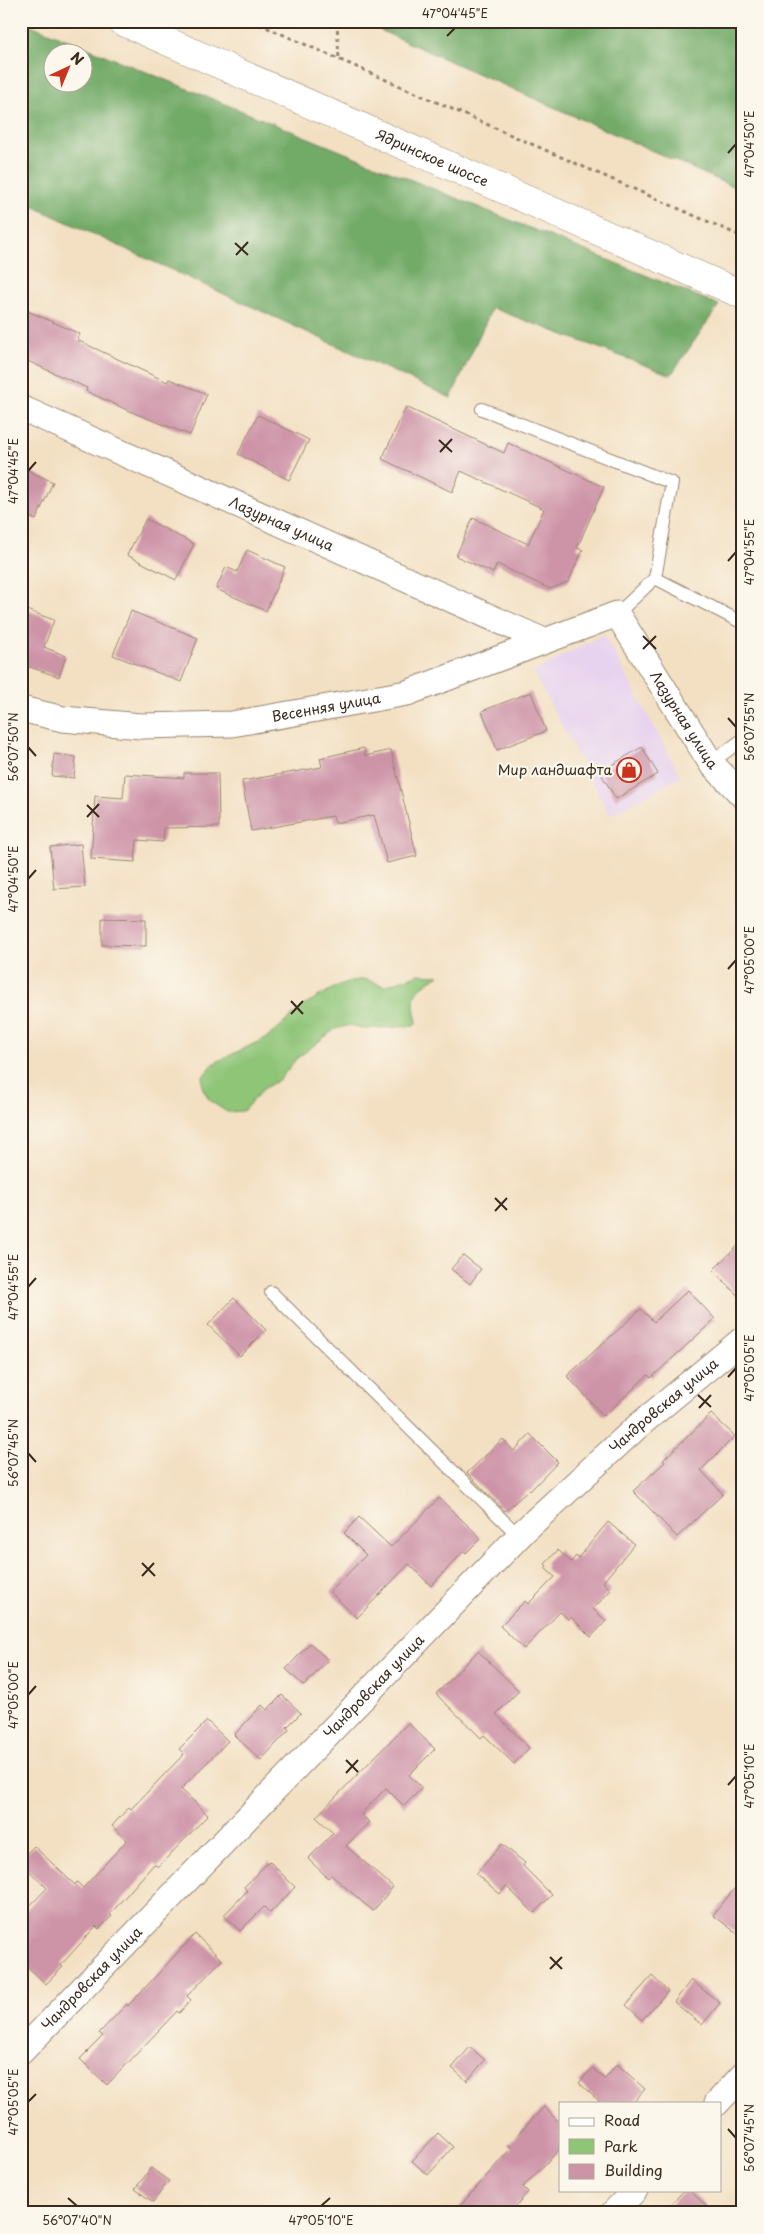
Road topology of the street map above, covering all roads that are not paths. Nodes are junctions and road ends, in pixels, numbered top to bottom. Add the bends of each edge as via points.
1 (121, 21) edge
2 (743, 295) edge
3 (21, 408) edge
4 (482, 409) dead end
5 (655, 578) junction
6 (617, 614) junction
7 (743, 623) edge
8 (542, 640) junction
9 (21, 709) edge
10 (743, 739) edge
11 (711, 763) junction
12 (741, 791) edge
13 (271, 1292) dead end
14 (743, 1340) edge
15 (519, 1536) junction
16 (21, 2052) edge
17 (743, 2075) edge
18 (718, 2102) edge
19 (633, 2192) edge
20 (614, 2213) edge

1 - 2 main road, Ядринское шоссе
3 - 8 street, Лазурная улица
4 - 5 lane via 672,483
5 - 6 lane
5 - 7 lane
6 - 8 street, Весенняя улица
6 - 11 street, Лазурная улица
8 - 9 street, Весенняя улица via 407,693 232,724 141,726 63,719
10 - 11 lane
11 - 12 street, Лазурная улица
13 - 15 lane
14 - 15 street, Чандровская улица via 638,1426
15 - 16 street, Чандровская улица
17 - 18 street
19 - 20 street

